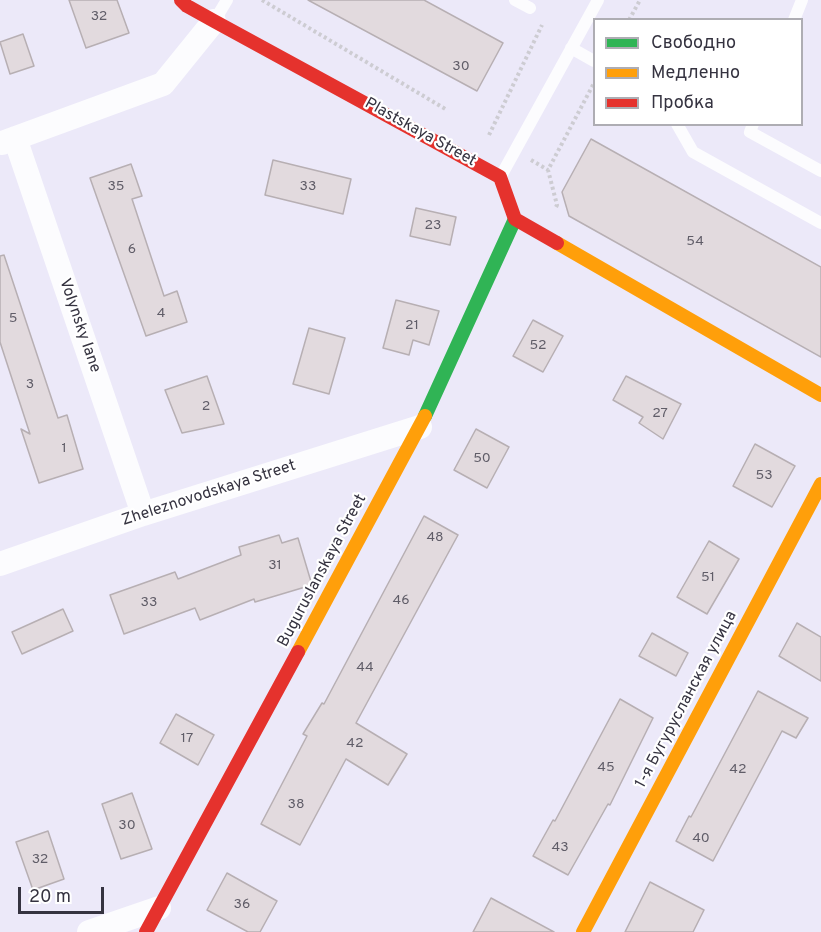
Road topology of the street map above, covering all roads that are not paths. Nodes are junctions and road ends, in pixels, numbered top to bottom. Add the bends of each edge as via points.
1 (181, 0) edge
2 (227, 0) edge
3 (514, 0) edge
4 (598, 0) edge
5 (802, 0) edge
6 (530, 8) dead end
7 (795, 18) edge
8 (214, 21) junction
9 (571, 48) junction
10 (593, 60) edge
11 (678, 126) edge
12 (752, 126) edge
13 (8, 141) edge
14 (821, 171) edge
15 (500, 177) junction
16 (515, 219) junction
17 (821, 223) edge
18 (821, 395) edge
19 (420, 427) junction
20 (821, 484) edge
21 (143, 514) junction
22 (0, 564) edge
23 (159, 908) junction
24 (89, 932) edge
25 (146, 932) edge
26 (583, 932) edge

1 - 8 street, Plastskaya Street
2 - 8 lane
3 - 6 lane
4 - 9 lane
5 - 7 lane
8 - 13 street via 163,84
8 - 15 street, Plastskaya Street
9 - 10 lane
9 - 15 lane
11 - 17 lane via 693,152
12 - 14 lane via 750,132
13 - 21 street, Volynsky lane
15 - 16 street
16 - 18 street
16 - 19 street, Buguruslanskaya Street
19 - 21 street, Zheleznovodskaya Street
19 - 23 street, Buguruslanskaya Street
20 - 26 street, 1-я Бугурусланская улица
21 - 22 street, Zheleznovodskaya Street
23 - 24 street
23 - 25 street, Buguruslanskaya Street

